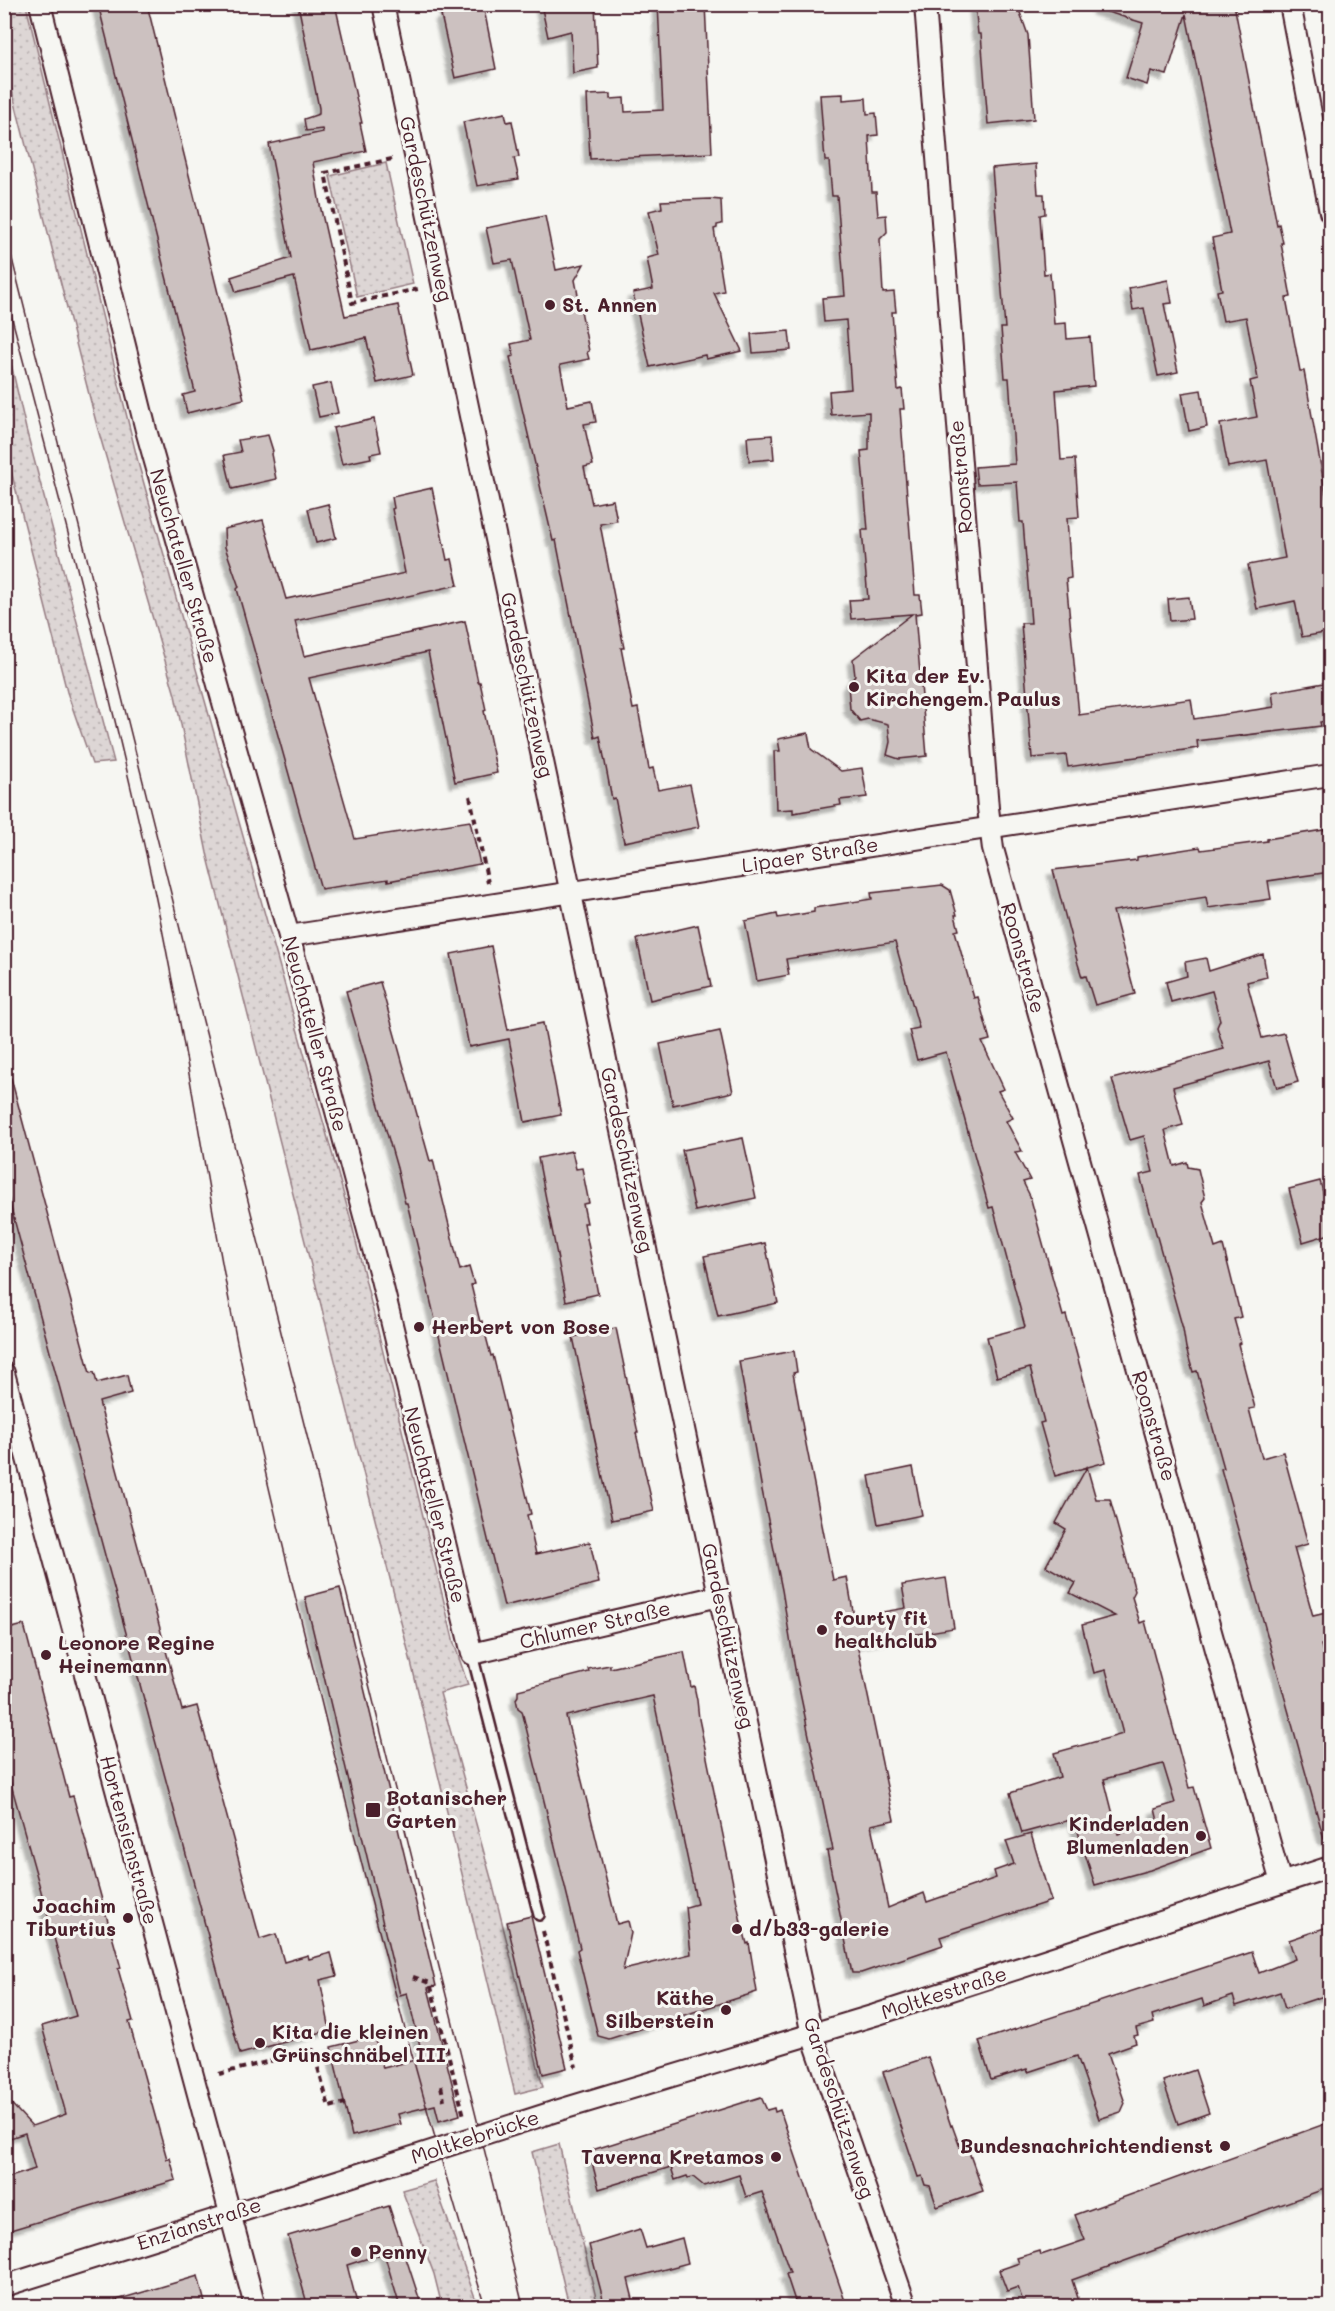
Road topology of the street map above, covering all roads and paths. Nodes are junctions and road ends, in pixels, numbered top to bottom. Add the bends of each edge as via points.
1 (40, 4) edge
2 (382, 4) edge
3 (925, 4) edge
4 (1290, 4) edge
5 (392, 159) dead end
6 (1330, 212) edge
7 (418, 289) dead end
8 (1330, 776) edge
9 (470, 796) dead end
10 (990, 828) junction
11 (488, 886) dead end
12 (571, 892) junction
13 (290, 936) junction
14 (4, 1373) edge
15 (8, 1404) edge
16 (719, 1596) junction
17 (472, 1654) junction
18 (1330, 1867) edge
19 (1281, 1883) junction
20 (539, 1915) joint
21 (413, 1977) dead end
22 (812, 2035) junction
23 (576, 2067) dead end
24 (219, 2074) dead end
25 (441, 2086) dead end
26 (444, 2100) dead end
27 (345, 2103) dead end
28 (556, 2111) joint
29 (464, 2116) dead end
30 (394, 2163) joint
31 (229, 2215) junction
32 (4, 2286) edge
33 (255, 2307) edge
34 (906, 2307) edge

1 - 13 street, Neuchateller Straße via 146,430
2 - 12 street, Gardeschützenweg
3 - 10 street, Roonstraße
4 - 6 street
5 - 7 path via 325,173 352,303
8 - 10 street, Lipaer Straße
9 - 11 path
10 - 12 street, Lipaer Straße
10 - 19 street, Roonstraße
12 - 13 street, Lipaer Straße
12 - 16 street, Gardeschützenweg
13 - 17 street, Neuchateller Straße via 381,1279
14 - 15 street, Hortensienstraße
15 - 31 street, Hortensienstraße
16 - 17 street, Chlumer Straße
16 - 22 street, Gardeschützenweg
17 - 20 lane, Neuchateller Straße
18 - 19 street, Moltkestraße
19 - 22 street, Moltkestraße
20 - 23 path
21 - 29 path via 430,1983
22 - 28 street, Moltkestraße
22 - 34 street, Gardeschützenweg
24 - 27 path via 313,2050 329,2107
25 - 26 path
28 - 30 street, Moltkebrücke, bridge
30 - 31 street, Enzianstraße
31 - 32 street, Enzianstraße
31 - 33 street, Hortensienstraße

